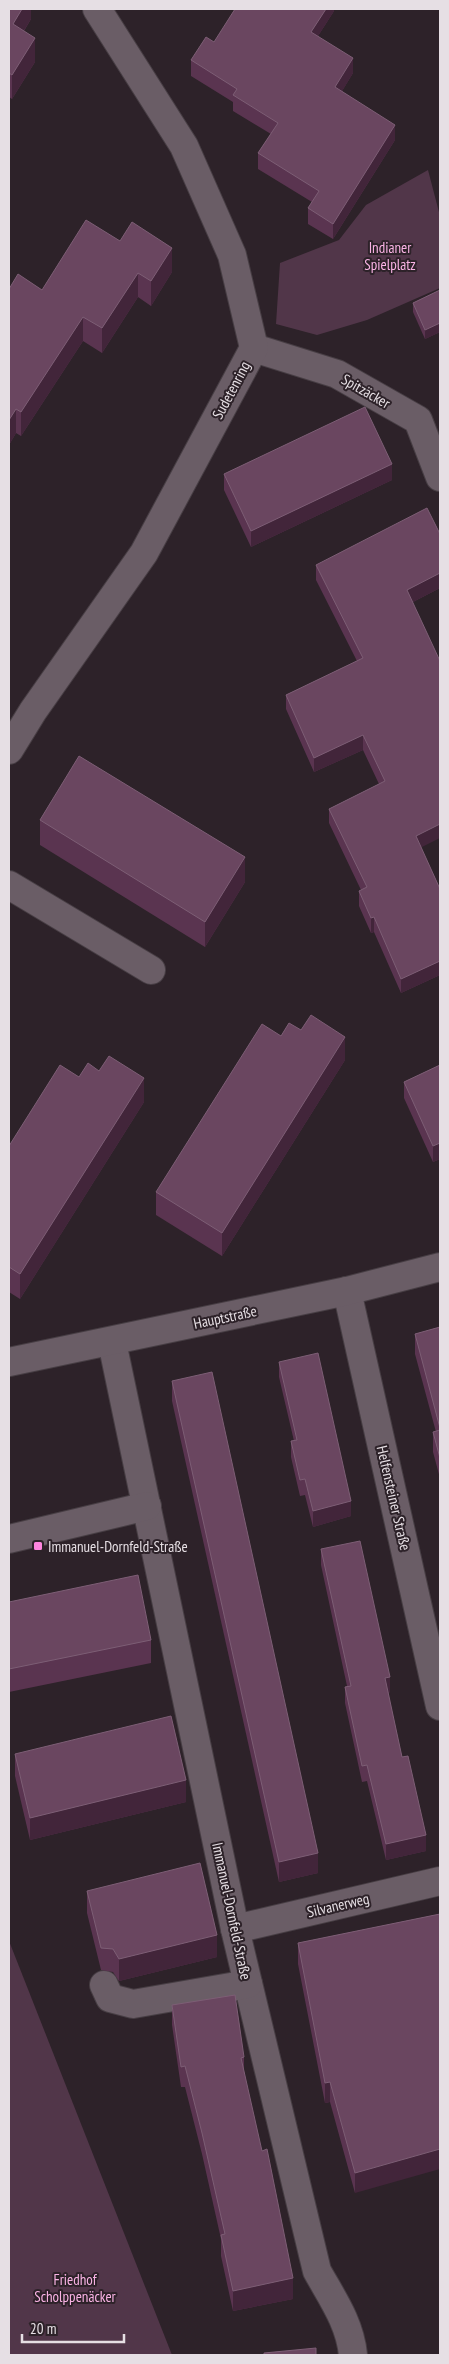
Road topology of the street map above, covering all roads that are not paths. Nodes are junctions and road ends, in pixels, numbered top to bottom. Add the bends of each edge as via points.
1 (98, 9) edge
2 (254, 348) junction
3 (440, 477) edge
4 (9, 750) edge
5 (9, 885) edge
6 (151, 970) dead end
7 (440, 1267) edge
8 (347, 1292) junction
9 (112, 1342) junction
10 (9, 1362) edge
11 (147, 1506) junction
12 (9, 1539) edge
13 (440, 1706) edge
14 (440, 1881) edge
15 (235, 1929) junction
16 (248, 1984) junction
17 (104, 1985) dead end
18 (353, 2355) edge

1 - 2 street, Sudetenring via 184,146 232,255
2 - 3 street, Spitzäcker via 337,374 418,420
2 - 4 street, Sudetenring via 144,553
5 - 6 street
7 - 8 street, Hauptstraße
8 - 9 street, Hauptstraße
8 - 13 street, Helfensteiner Straße
9 - 10 street, Hauptstraße
9 - 11 street, Immanuel-Dornfeld-Straße
11 - 12 street
11 - 15 street, Immanuel-Dornfeld-Straße
14 - 15 street, Silvanerweg
15 - 16 street, Immanuel-Dornfeld-Straße
16 - 17 street via 133,2004 110,1998
16 - 18 street, Immanuel-Dornfeld-Straße via 317,2270 343,2317

